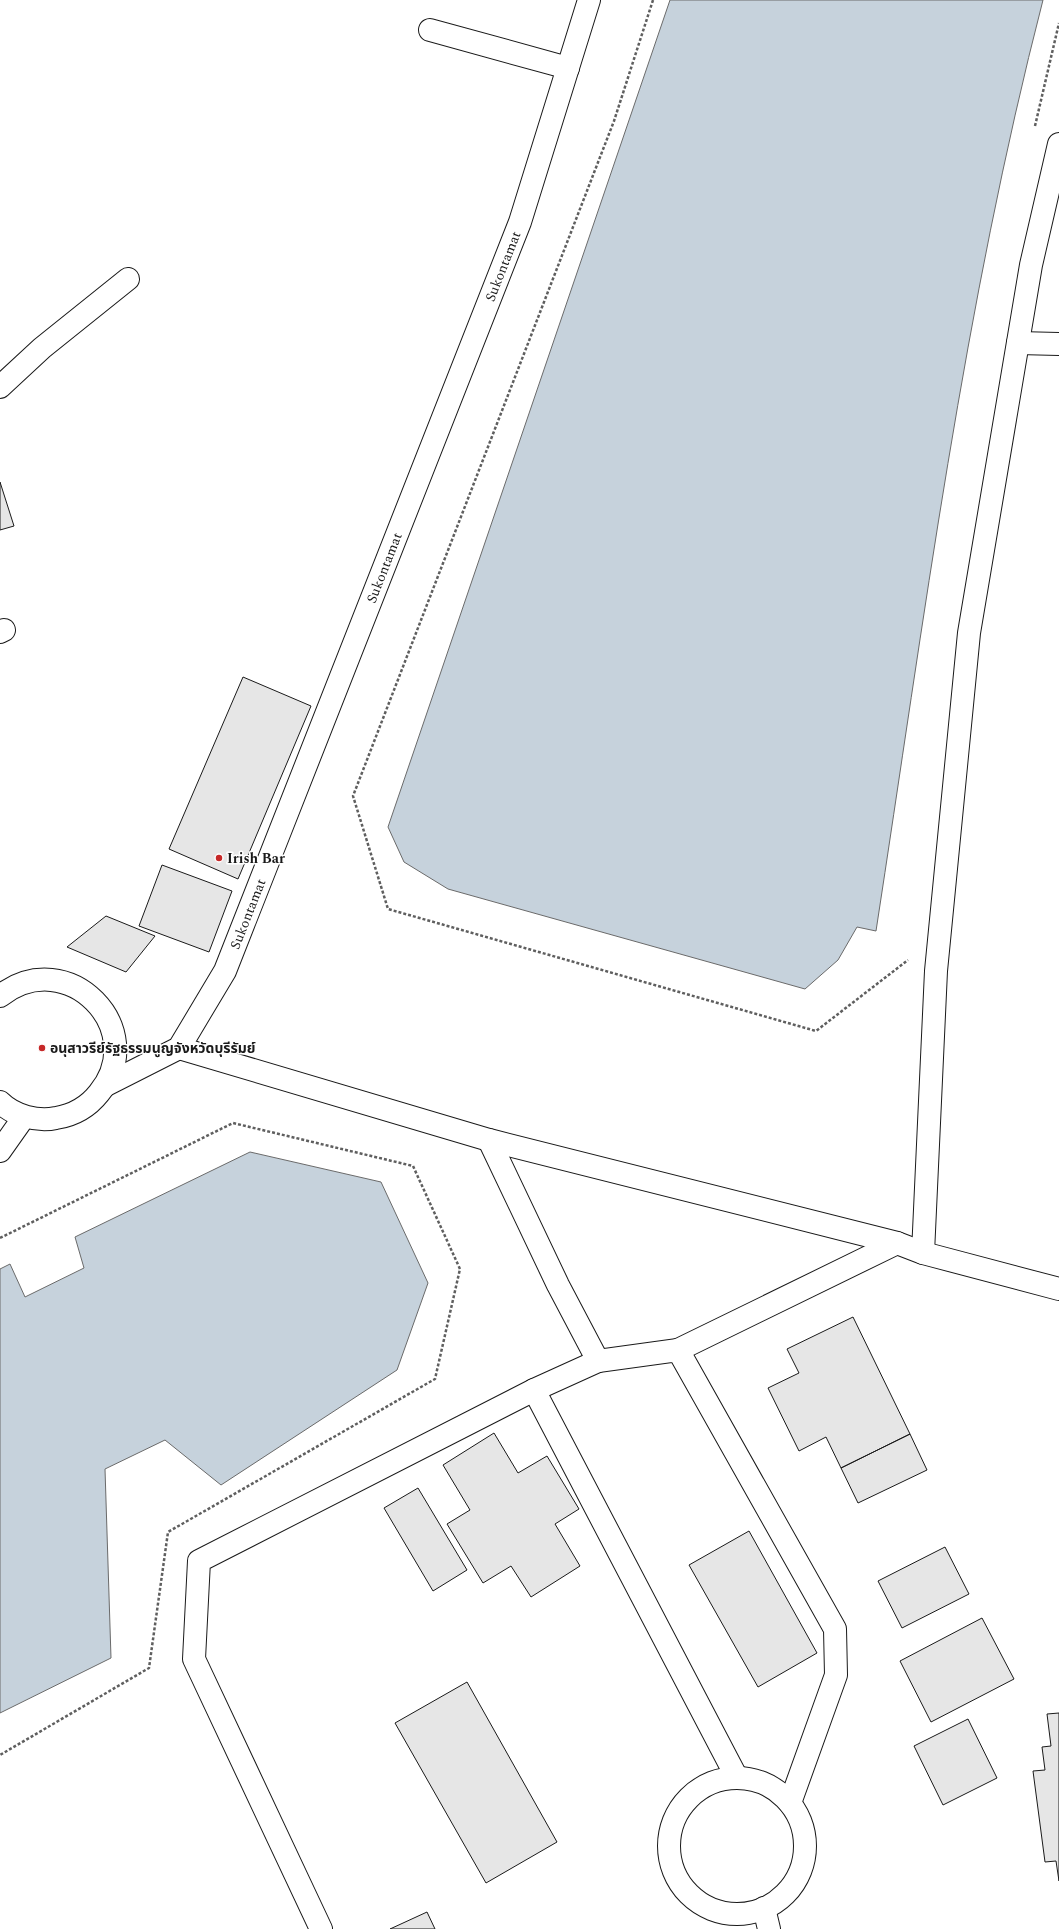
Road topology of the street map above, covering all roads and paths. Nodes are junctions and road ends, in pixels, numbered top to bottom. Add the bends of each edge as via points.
1 (589, 0) edge
2 (653, 0) edge
3 (430, 30) dead end
4 (568, 68) junction
5 (1059, 144) edge
6 (128, 279) dead end
7 (1018, 344) junction
8 (1059, 344) edge
9 (0, 387) edge
10 (0, 996) edge
11 (816, 1031) dead end
12 (179, 1048) junction
13 (106, 1085) junction
14 (0, 1102) edge
15 (24, 1117) junction
16 (489, 1140) junction
17 (0, 1151) edge
18 (0, 1238) edge
19 (898, 1243) junction
20 (923, 1254) junction
21 (1059, 1289) edge
22 (678, 1350) junction
23 (598, 1361) junction
24 (534, 1390) junction
25 (0, 1755) edge
26 (736, 1776) junction
27 (790, 1803) junction
28 (766, 1919) edge
29 (321, 1929) edge

1 - 4 street, Sukontamat
2 - 11 path via 614,121 353,796 388,909
3 - 4 street
4 - 12 street, Sukontamat via 520,222 225,971
5 - 7 street via 1031,265
6 - 9 street via 42,348
7 - 8 street
7 - 20 street via 969,633 936,971
10 - 13 street via 11,988 32,980 55,979 76,986 94,999 108,1018 115,1040 114,1063
12 - 13 street
12 - 16 street
13 - 15 street via 91,1103 71,1115 48,1120
14 - 15 street
15 - 17 street
16 - 19 street
16 - 23 street via 558,1285
18 - 25 path via 233,1123 413,1166 460,1269 435,1379 168,1532 149,1668
19 - 20 street
19 - 22 street
20 - 21 street
22 - 23 street
22 - 27 street via 835,1629 836,1675
23 - 24 street
24 - 26 street
24 - 29 street via 198,1561 194,1659
26 - 27 street via 762,1782
26 - 28 street via 710,1783 695,1792 682,1805 673,1820 669,1837 669,1855 674,1872 683,1888 696,1900 712,1909 729,1914 746,1914
27 - 28 street via 799,1819 804,1836 804,1854 800,1871

